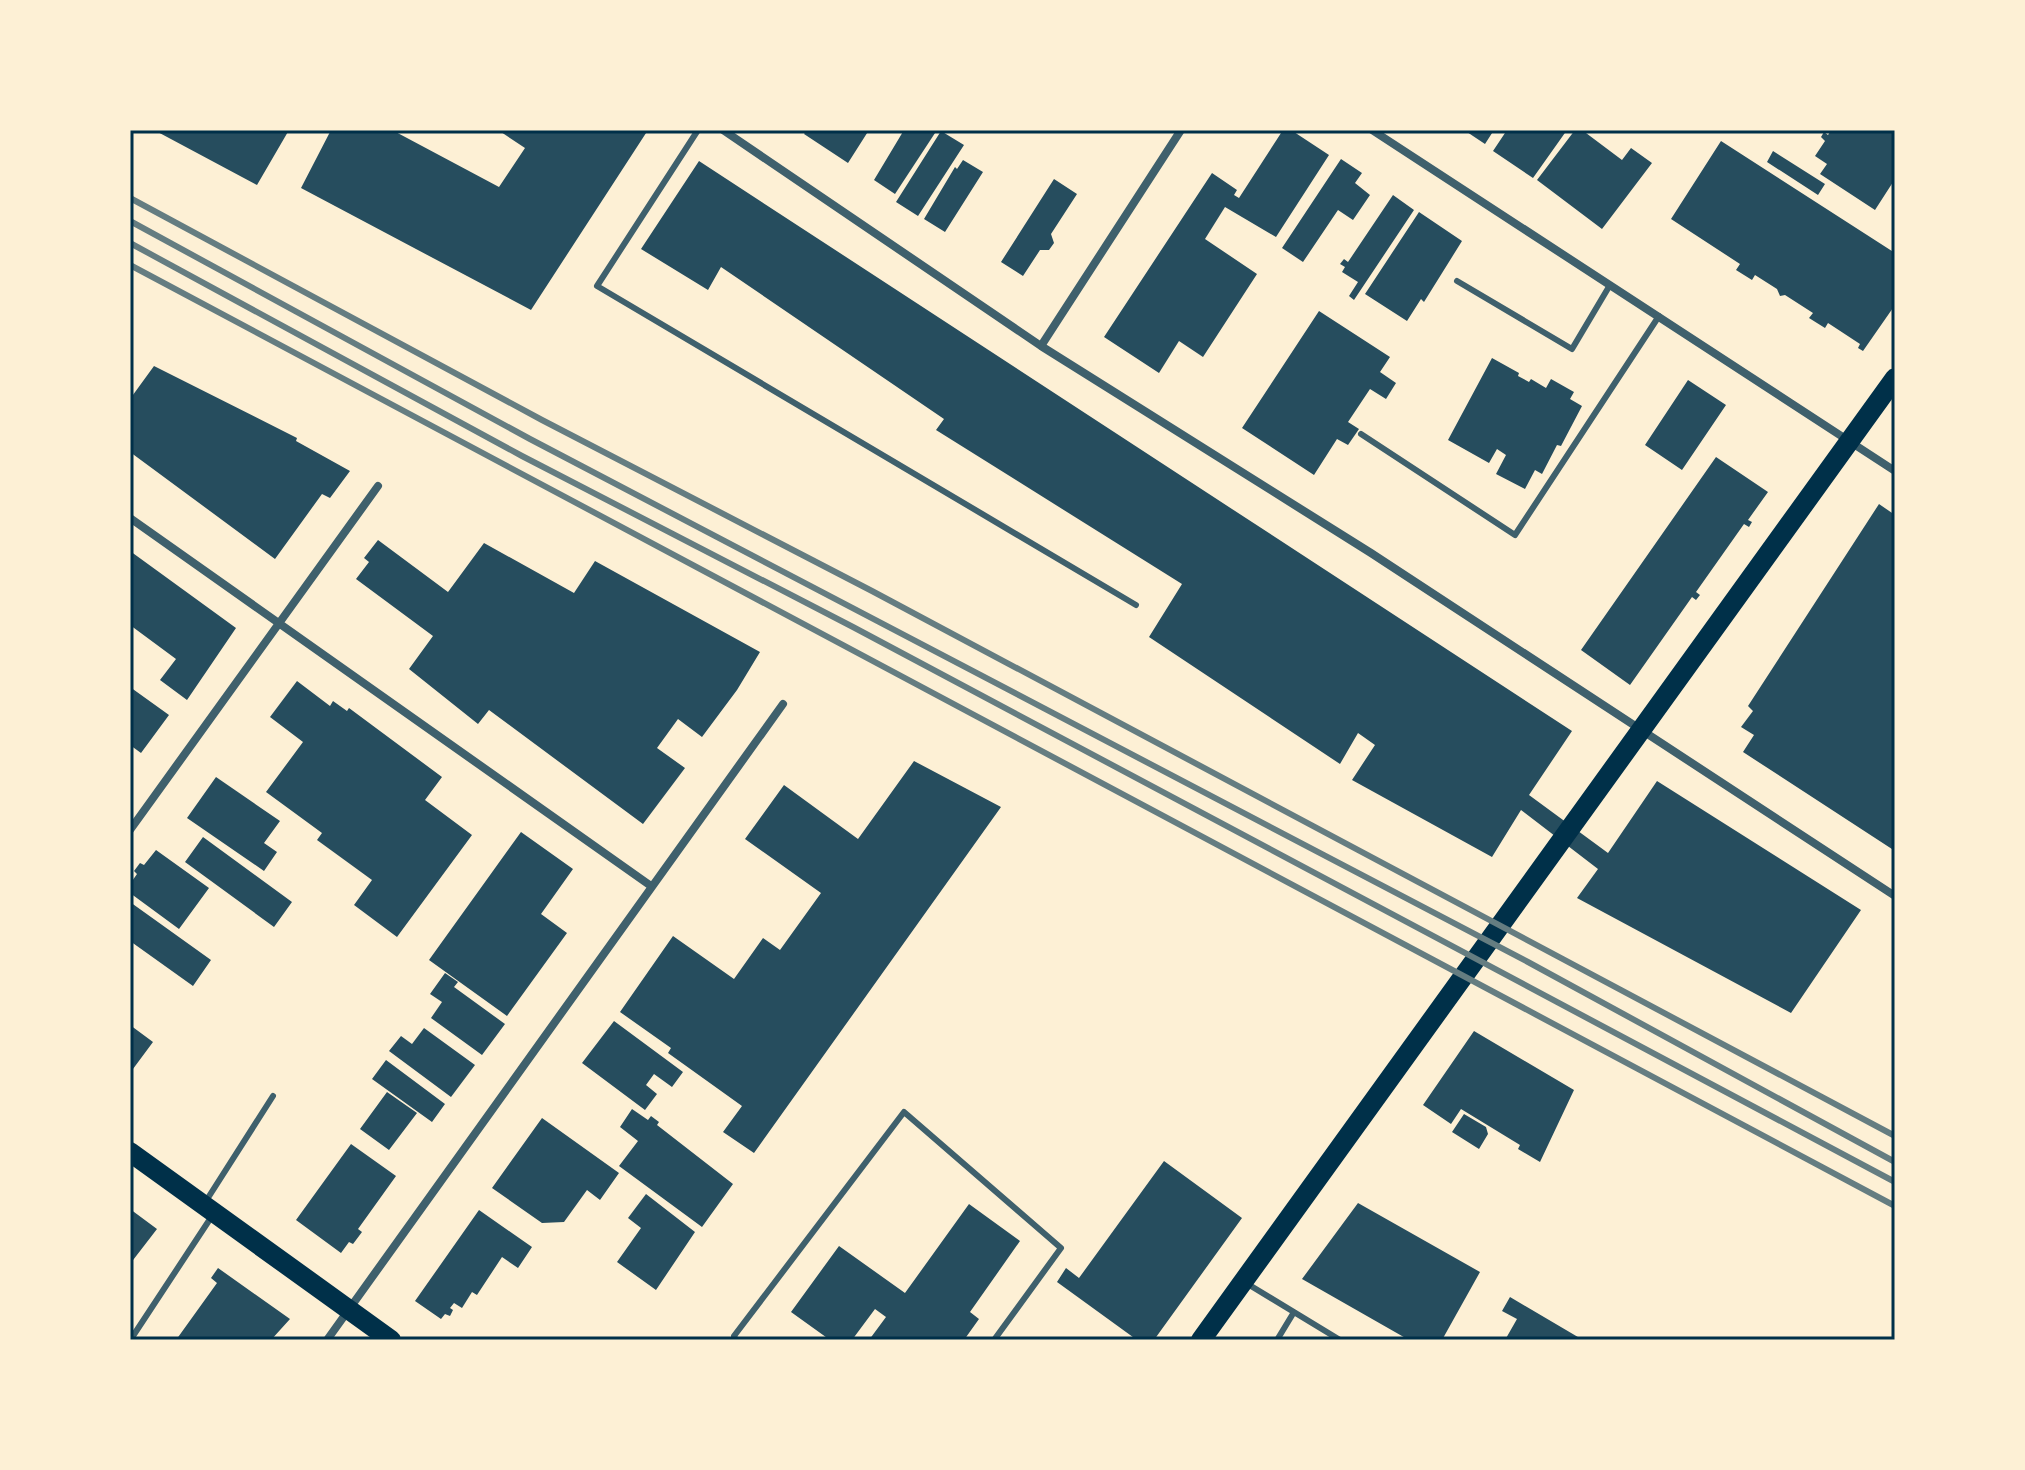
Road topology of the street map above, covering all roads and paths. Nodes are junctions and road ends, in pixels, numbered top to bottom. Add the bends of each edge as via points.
1 (698, 130) edge
2 (723, 130) edge
3 (1181, 130) edge
4 (1372, 130) edge
5 (1457, 281) dead end
6 (1610, 285) junction
7 (1659, 316) junction
8 (1041, 346) junction
9 (1895, 378) edge
10 (1361, 434) dead end
11 (1850, 441) junction
12 (1895, 471) edge
13 (378, 486) dead end
14 (130, 518) edge
15 (1136, 605) dead end
16 (278, 623) junction
17 (783, 704) dead end
18 (1642, 729) junction
19 (130, 830) edge
20 (651, 886) junction
21 (1895, 896) edge
22 (273, 1096) dead end
23 (130, 1152) edge
24 (209, 1209) junction
25 (1243, 1281) junction
26 (349, 1310) junction
27 (1294, 1312) junction
28 (133, 1336) dead end
29 (327, 1340) edge
30 (391, 1340) edge
31 (736, 1340) edge
32 (994, 1340) edge
33 (1201, 1340) edge
34 (1277, 1340) edge
35 (1340, 1340) edge

1 - 15 lane via 597,286
2 - 8 street
3 - 8 street
4 - 6 street
5 - 6 lane via 1572,349
6 - 7 street
7 - 10 lane via 1515,535
7 - 11 street
8 - 18 street
9 - 11 main road
11 - 12 street
11 - 18 main road
13 - 16 street
14 - 16 street
16 - 19 street
16 - 20 street
17 - 20 street
18 - 21 street
18 - 25 main road
20 - 26 street
22 - 24 lane
23 - 24 main road
24 - 26 main road
24 - 28 lane
25 - 27 lane
25 - 33 main road
26 - 29 street
26 - 30 main road
27 - 34 lane
27 - 35 lane
31 - 32 lane via 904,1112 1061,1248

